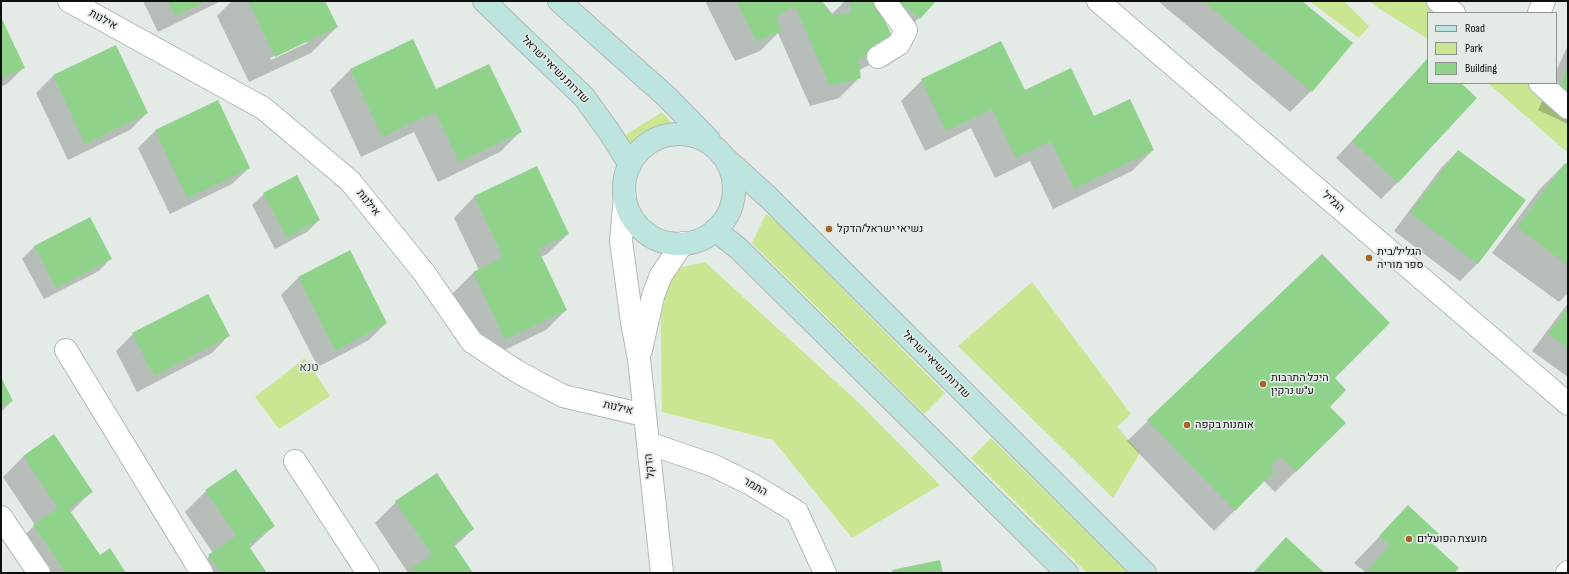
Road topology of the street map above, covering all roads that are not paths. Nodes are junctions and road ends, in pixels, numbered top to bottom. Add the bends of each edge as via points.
1 (69, 1) edge
2 (484, 1) edge
3 (559, 1) edge
4 (885, 1) edge
5 (1098, 1) edge
6 (1438, 1) edge
7 (1544, 1) edge
8 (1453, 12) edge
9 (1539, 12) edge
10 (878, 57) dead end
11 (1541, 84) edge
12 (1568, 108) edge
13 (721, 153) junction
14 (630, 165) junction
15 (625, 196) junction
16 (715, 230) junction
17 (683, 244) junction
18 (66, 350) dead end
19 (639, 359) junction
20 (1568, 404) edge
21 (644, 415) junction
22 (648, 443) junction
23 (294, 461) dead end
24 (1, 517) edge
25 (39, 573) edge
26 (202, 573) edge
27 (368, 573) edge
28 (662, 573) edge
29 (825, 573) edge
30 (1067, 573) edge
31 (1145, 573) edge

1 - 21 street, אילנות via 263,108 350,181 425,274 472,342 518,372 563,396
2 - 14 main road, שדרות נשיאי ישראל via 584,97
3 - 13 main road, שדרות נשיאי ישראל via 667,97
4 - 10 street via 906,30 899,44
5 - 20 street, הגליל
6 - 8 street
7 - 9 street
11 - 12 street
13 - 14 main road via 702,138 686,134 669,135 653,141 639,151
13 - 16 main road via 731,170 734,196 724,221
13 - 31 main road, שדרות נשיאי ישראל
14 - 15 main road via 625,180
15 - 17 main road via 629,211 650,235 666,242
15 - 19 street, הדקל via 621,241
16 - 17 main road via 700,240
16 - 30 main road via 750,260
17 - 19 street, הדקל via 661,275 653,296
18 - 26 street
19 - 21 street, הדקל
21 - 22 street, הדקל
22 - 28 street, הדקל
22 - 29 street, התמר via 712,465 751,484 797,512
23 - 27 street
24 - 25 street

